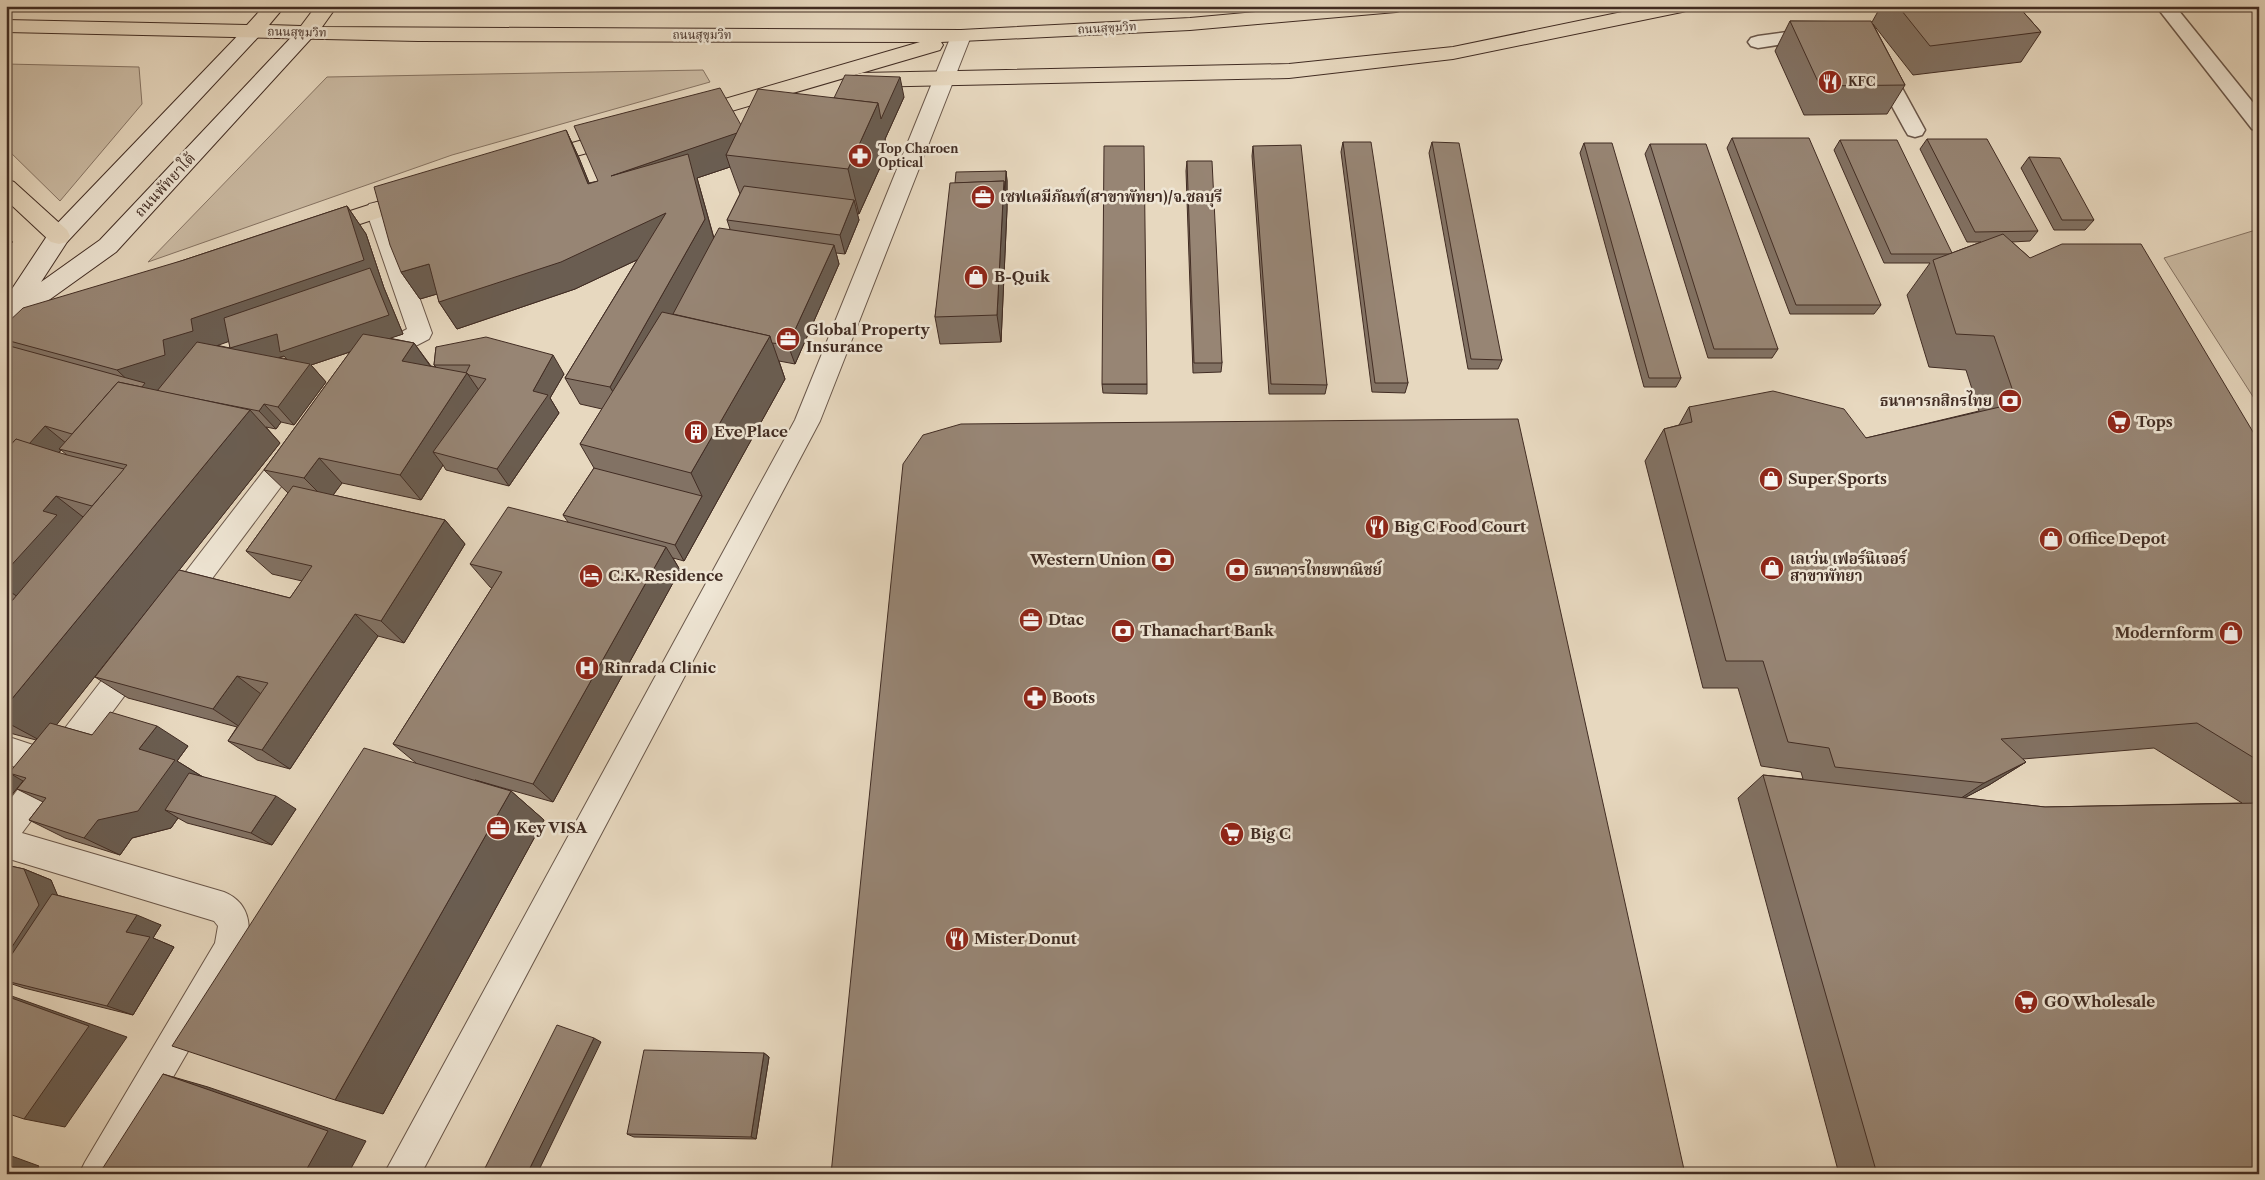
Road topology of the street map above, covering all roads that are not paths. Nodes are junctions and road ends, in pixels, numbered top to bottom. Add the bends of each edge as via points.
1 (274, 6) edge
2 (327, 6) edge
3 (1174, 6) edge
4 (1396, 6) edge
5 (1682, 6) edge
6 (2165, 6) edge
7 (1190, 24) junction
8 (6, 26) edge
9 (253, 31) junction
10 (307, 32) junction
11 (1832, 32) edge
12 (961, 36) junction
13 (1758, 42) dead end
14 (1873, 54) edge
15 (942, 79) junction
16 (817, 80) junction
17 (675, 120) edge
18 (2259, 124) edge
19 (1915, 130) dead end
20 (638, 131) edge
21 (524, 163) edge
22 (6, 187) edge
23 (432, 192) edge
24 (377, 210) junction
25 (303, 235) edge
26 (59, 236) junction
27 (6, 318) edge
28 (354, 370) edge
29 (306, 434) edge
30 (6, 750) edge
31 (54, 766) junction
32 (6, 830) edge
33 (6, 843) edge
34 (97, 1174) edge
35 (402, 1174) edge

1 - 9 highway
2 - 10 highway
3 - 7 highway
4 - 7 highway, ถนนสุขุมวิท
5 - 15 highway via 1453,53 1289,71
6 - 18 lane
7 - 12 highway, ถนนสุขุมวิท
8 - 9 highway, ถนนสุขุมวิท
9 - 10 highway, ถนนสุขุมวิท
9 - 26 street, ถนนพัทยาใต้
10 - 12 highway, ถนนสุขุมวิท
10 - 27 street, ถนนพัทยาใต้ via 108,246
11 - 13 lane
12 - 15 street
12 - 16 highway
14 - 19 lane
15 - 16 highway
15 - 35 street via 807,421
16 - 17 highway
20 - 21 highway
22 - 26 highway
23 - 24 highway
24 - 25 highway
24 - 28 street via 420,333
26 - 27 street, ถนนพัทยาใต้
29 - 31 street
30 - 31 street
31 - 32 street
33 - 34 street via 224,908 234,923 231,947

